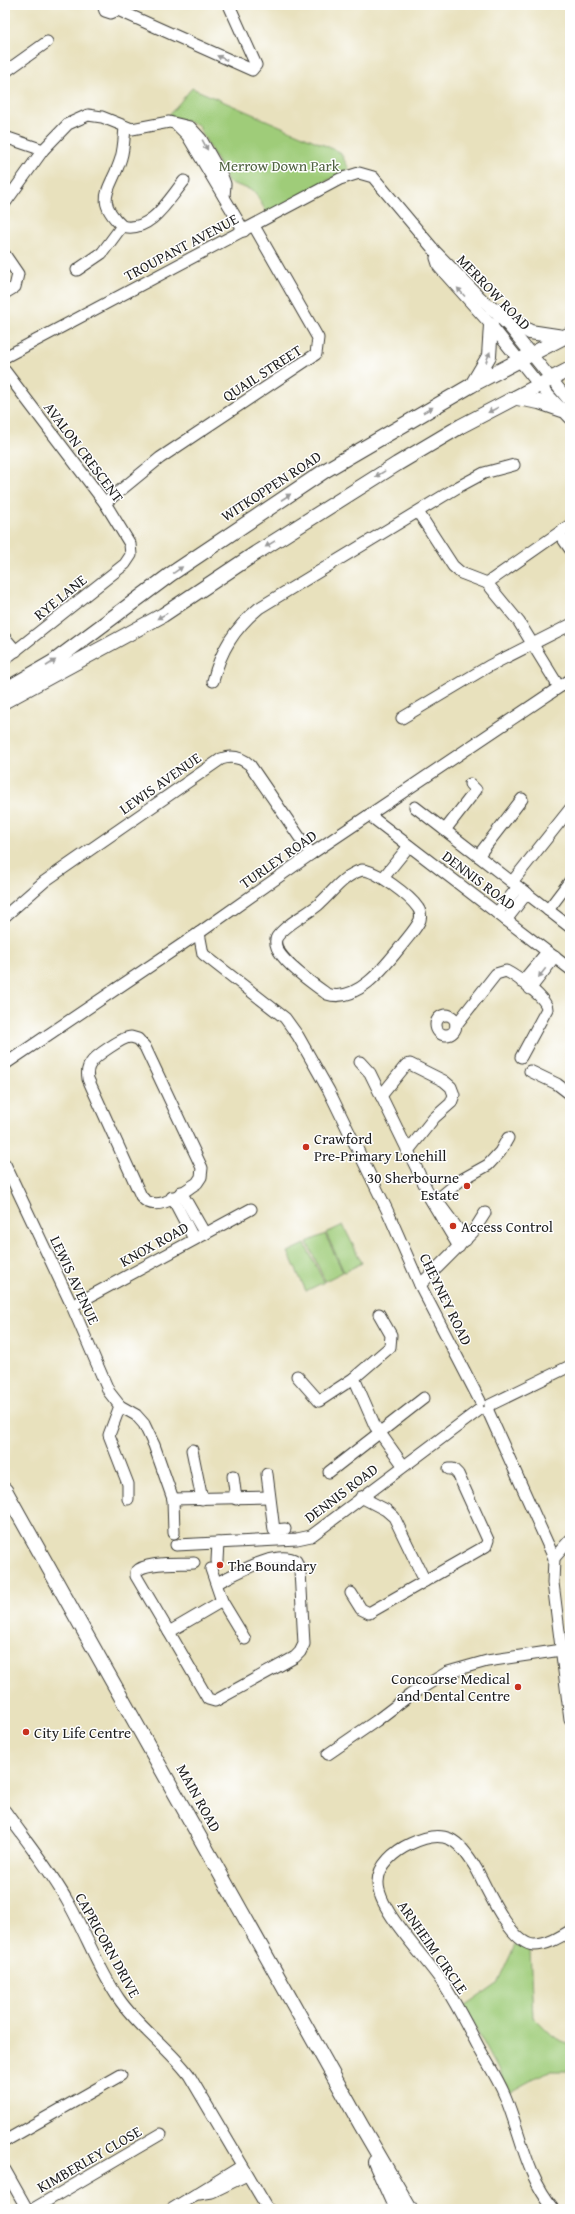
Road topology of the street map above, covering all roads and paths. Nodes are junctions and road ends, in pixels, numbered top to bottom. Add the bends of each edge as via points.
1 (103, 5) edge
2 (229, 5) edge
3 (118, 8) edge
4 (47, 42) dead end
5 (5, 72) edge
6 (125, 127) junction
7 (5, 137) edge
8 (43, 150) junction
9 (373, 176) joint
10 (184, 181) dead end
11 (5, 203) edge
12 (122, 226) junction
13 (254, 226) junction
14 (244, 231) junction
15 (435, 251) junction
16 (5, 255) edge
17 (78, 270) dead end
18 (5, 293) edge
19 (492, 308) junction
20 (491, 325) junction
21 (567, 336) edge
22 (5, 357) edge
23 (526, 358) junction
24 (570, 369) edge
25 (5, 370) edge
26 (552, 378) junction
27 (539, 384) junction
28 (472, 385) junction
29 (517, 398) junction
30 (567, 410) edge
31 (514, 465) dead end
32 (105, 503) junction
33 (418, 512) junction
34 (570, 525) edge
35 (559, 533) junction
36 (570, 549) edge
37 (131, 555) joint
38 (487, 583) junction
39 (570, 625) edge
40 (5, 638) edge
41 (533, 643) junction
42 (16, 651) junction
43 (5, 659) edge
44 (570, 680) edge
45 (213, 681) dead end
46 (559, 687) junction
47 (5, 690) edge
48 (5, 701) edge
49 (402, 718) dead end
50 (470, 784) dead end
51 (522, 799) dead end
52 (415, 806) dead end
53 (570, 810) edge
54 (369, 815) junction
55 (445, 830) junction
56 (412, 848) junction
57 (311, 854) junction
58 (478, 856) junction
59 (386, 880) junction
60 (570, 881) edge
61 (519, 888) junction
62 (548, 910) junction
63 (497, 913) junction
64 (5, 916) edge
65 (506, 920) junction
66 (570, 927) edge
67 (198, 933) junction
68 (551, 954) junction
69 (570, 969) edge
70 (526, 986) junction
71 (456, 1025) dead end
72 (521, 1057) dead end
73 (360, 1062) dead end
74 (5, 1064) edge
75 (530, 1071) dead end
76 (570, 1094) edge
77 (381, 1096) junction
78 (508, 1138) dead end
79 (407, 1152) junction
80 (5, 1164) edge
81 (177, 1195) junction
82 (433, 1200) junction
83 (251, 1209) dead end
84 (485, 1212) dead end
85 (205, 1234) junction
86 (194, 1239) junction
87 (462, 1243) junction
88 (420, 1285) junction
89 (72, 1306) junction
90 (379, 1314) dead end
91 (570, 1366) edge
92 (297, 1376) dead end
93 (354, 1378) junction
94 (424, 1398) dead end
95 (120, 1406) junction
96 (484, 1407) junction
97 (379, 1432) junction
98 (192, 1450) dead end
99 (403, 1465) junction
100 (449, 1469) dead end
101 (329, 1472) dead end
102 (267, 1474) dead end
103 (233, 1476) dead end
104 (5, 1490) edge
105 (270, 1497) junction
106 (361, 1497) junction
107 (128, 1499) dead end
108 (173, 1499) junction
109 (202, 1499) junction
110 (236, 1499) junction
111 (285, 1529) dead end
112 (174, 1533) dead end
113 (570, 1540) edge
114 (214, 1543) junction
115 (176, 1545) dead end
116 (554, 1558) junction
117 (194, 1563) dead end
118 (215, 1570) junction
119 (425, 1581) junction
120 (351, 1593) dead end
121 (222, 1601) junction
122 (169, 1632) junction
123 (245, 1639) dead end
124 (561, 1650) junction
125 (570, 1719) edge
126 (328, 1754) dead end
127 (6, 1815) edge
128 (570, 1931) edge
129 (121, 2075) dead end
130 (361, 2125) junction
131 (161, 2134) dead end
132 (5, 2142) edge
133 (5, 2170) edge
134 (244, 2171) junction
135 (27, 2209) edge
136 (33, 2209) edge
137 (172, 2209) edge
138 (268, 2209) edge
139 (396, 2209) edge
140 (410, 2209) edge
141 (554, 2209) edge

1 - 3 street via 109,13
2 -> 3 street via 256,65 252,70
4 - 5 street
6 - 8 street via 102,117 83,116 68,124
6 - 12 street via 121,159 105,197 108,212
6 - 14 street via 132,129 169,122 190,127 201,139 222,176 225,184 224,197
7 - 8 street
8 - 11 street
9 - 13 street, TROUPANT AVENUE via 359,173 340,179
9 - 15 street, MERROW ROAD
10 - 12 street via 159,212 148,221 134,227
12 - 17 street via 102,253
13 - 14 street, TROUPANT AVENUE
13 - 32 street, QUAIL STREET via 318,338 316,354 160,458
14 - 22 street, TROUPANT AVENUE
15 - 19 street, MERROW ROAD
20 -> 15 street, MERROW ROAD via 439,267
16 - 18 street via 18,274 15,287
19 - 21 main road via 515,325 530,332
19 - 23 street, MERROW ROAD
20 - 23 street, MERROW ROAD
28 -> 20 main road via 489,356
21 - 23 main road, WITKOPPEN ROAD
23 - 26 street
23 - 27 street
23 - 28 main road, WITKOPPEN ROAD
24 - 26 main road
25 - 32 street, AVALON CRESCENT
26 - 27 main road
26 - 30 street
27 - 29 main road
27 - 30 street
47 -> 28 main road, WITKOPPEN ROAD via 53,662 178,570 326,470
29 - 30 main road
29 -> 48 main road via 461,426 397,464 263,548 163,615
31 - 33 street via 484,473
32 - 37 street, AVALON CRESCENT via 130,544
33 - 38 street via 447,559 457,570
33 - 45 street via 259,608 244,620 226,646
34 - 35 street
35 - 36 street
35 - 38 street
37 - 42 street, RYE LANE via 125,564
38 - 41 street via 511,611
39 - 41 street
40 - 42 street
41 - 46 street
41 - 49 street
42 - 43 street, RYE LANE
44 - 46 street, TURLEY ROAD
46 - 54 street, TURLEY ROAD
50 - 55 street via 476,790
51 - 58 street
52 - 55 street
53 - 61 street
54 - 56 street, DENNIS ROAD
54 - 57 street, TURLEY ROAD
55 - 58 street
56 - 59 street
56 - 63 street, DENNIS ROAD
57 - 64 street, LEWIS AVENUE via 250,766 243,759 228,756 45,881
57 - 67 street, TURLEY ROAD
58 - 61 street
59 - 59 street via 418,908 420,920 372,980 344,994 332,996 293,968 280,952 276,944 278,935 323,901 345,878 353,873 368,870
60 - 62 street
61 - 62 street
61 - 63 street
61 - 65 street
62 - 66 street
63 - 65 street, DENNIS ROAD
65 - 68 street, DENNIS ROAD
67 - 74 street, TURLEY ROAD
67 - 88 street, CHEYNEY ROAD via 203,954 285,1018 298,1036 329,1091
68 - 69 street, DENNIS ROAD
68 - 70 street
70 - 71 street via 506,971 496,974
70 - 72 street via 545,1001 547,1009
73 - 77 street via 370,1073
75 - 76 street via 557,1084
77 - 79 street
77 - 79 street via 410,1064 444,1081 453,1091 454,1098 451,1103 434,1118
78 - 82 street via 500,1152 488,1164
79 - 82 street
80 - 89 street, LEWIS AVENUE
81 - 81 street via 199,1180 202,1168 143,1044 135,1038 124,1038 92,1061 88,1079 141,1196 146,1202 157,1205
81 - 85 street
81 - 86 street
82 - 87 street
83 - 85 street, KNOX ROAD
84 - 87 street via 478,1226
85 - 86 street, KNOX ROAD
86 - 89 street, KNOX ROAD
87 - 88 street
88 - 96 street, CHEYNEY ROAD
89 - 95 street, LEWIS AVENUE via 109,1392
90 - 93 street via 391,1335 392,1343 387,1351
91 - 96 street, DENNIS ROAD
92 - 93 street via 319,1401
93 - 97 street
94 - 97 street
95 - 107 street via 109,1434 128,1484
95 - 108 street via 136,1415 148,1431
96 - 99 street, DENNIS ROAD
96 - 116 street, CHEYNEY ROAD
97 - 99 street
97 - 101 street
98 - 109 street
99 - 106 street, DENNIS ROAD
100 - 119 street via 458,1474 488,1543
102 - 105 street
103 - 110 street
104 - 130 main road, MAIN ROAD
105 - 110 street
105 - 111 street via 274,1530
106 - 114 street, DENNIS ROAD via 318,1531 305,1538
106 - 119 street via 394,1517
108 - 109 street
108 - 112 street
109 - 110 street
113 - 116 street
114 - 115 street, DENNIS ROAD
114 - 118 street
116 - 124 street via 553,1583
117 - 122 street via 148,1566 136,1572
118 - 121 street
118 - 122 street via 285,1559 296,1561 300,1571 304,1641 300,1652 242,1687 212,1701 208,1699
119 - 120 street via 369,1613 361,1609
121 - 122 street
121 - 123 street
124 - 125 street
124 - 126 street via 487,1661 453,1670 410,1695
127 - 134 street, CAPRICORN DRIVE via 32,1846 57,1883 117,1997 181,2065
128 - 141 street, ARNHEIM CIRCLE via 547,1943 525,1943 509,1927 466,1851 453,1840 442,1836 429,1837 410,1844 396,1853 380,1870 378,1883 384,1902 401,1929 444,1984 505,2096 523,2153
129 - 132 street
130 - 139 main road, MAIN ROAD
130 - 140 main road, MAIN ROAD
131 - 136 street, KIMBERLEY CLOSE
133 - 135 street
134 - 137 street via 212,2192 200,2194
134 - 138 street, CAPRICORN DRIVE

